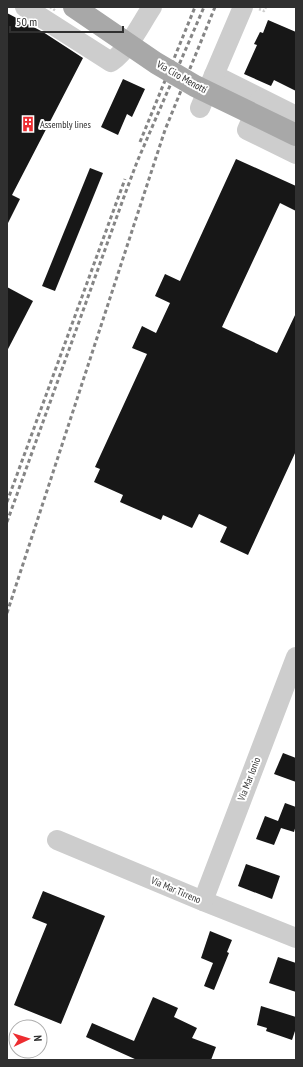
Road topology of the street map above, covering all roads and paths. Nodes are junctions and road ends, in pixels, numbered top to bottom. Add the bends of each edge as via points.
1 (25, 7) edge
2 (74, 7) edge
3 (152, 7) edge
4 (243, 7) edge
5 (214, 75) junction
6 (260, 98) junction
7 (200, 108) dead end
8 (296, 116) edge
9 (296, 135) edge
10 (296, 154) edge
11 (296, 657) edge
12 (57, 840) dead end
13 (203, 901) junction
14 (296, 938) edge

1 - 3 street via 111,62 124,50
2 - 9 main road, Via Ciro Menotti, bridge via 156,63 195,86
4 - 5 street
5 - 6 street
5 - 7 street
6 - 8 street
6 - 10 street via 247,130
11 - 13 street, Via Mar Ionio
12 - 13 street, Via Mar Tirreno
13 - 14 street, Via Mar Tirreno

